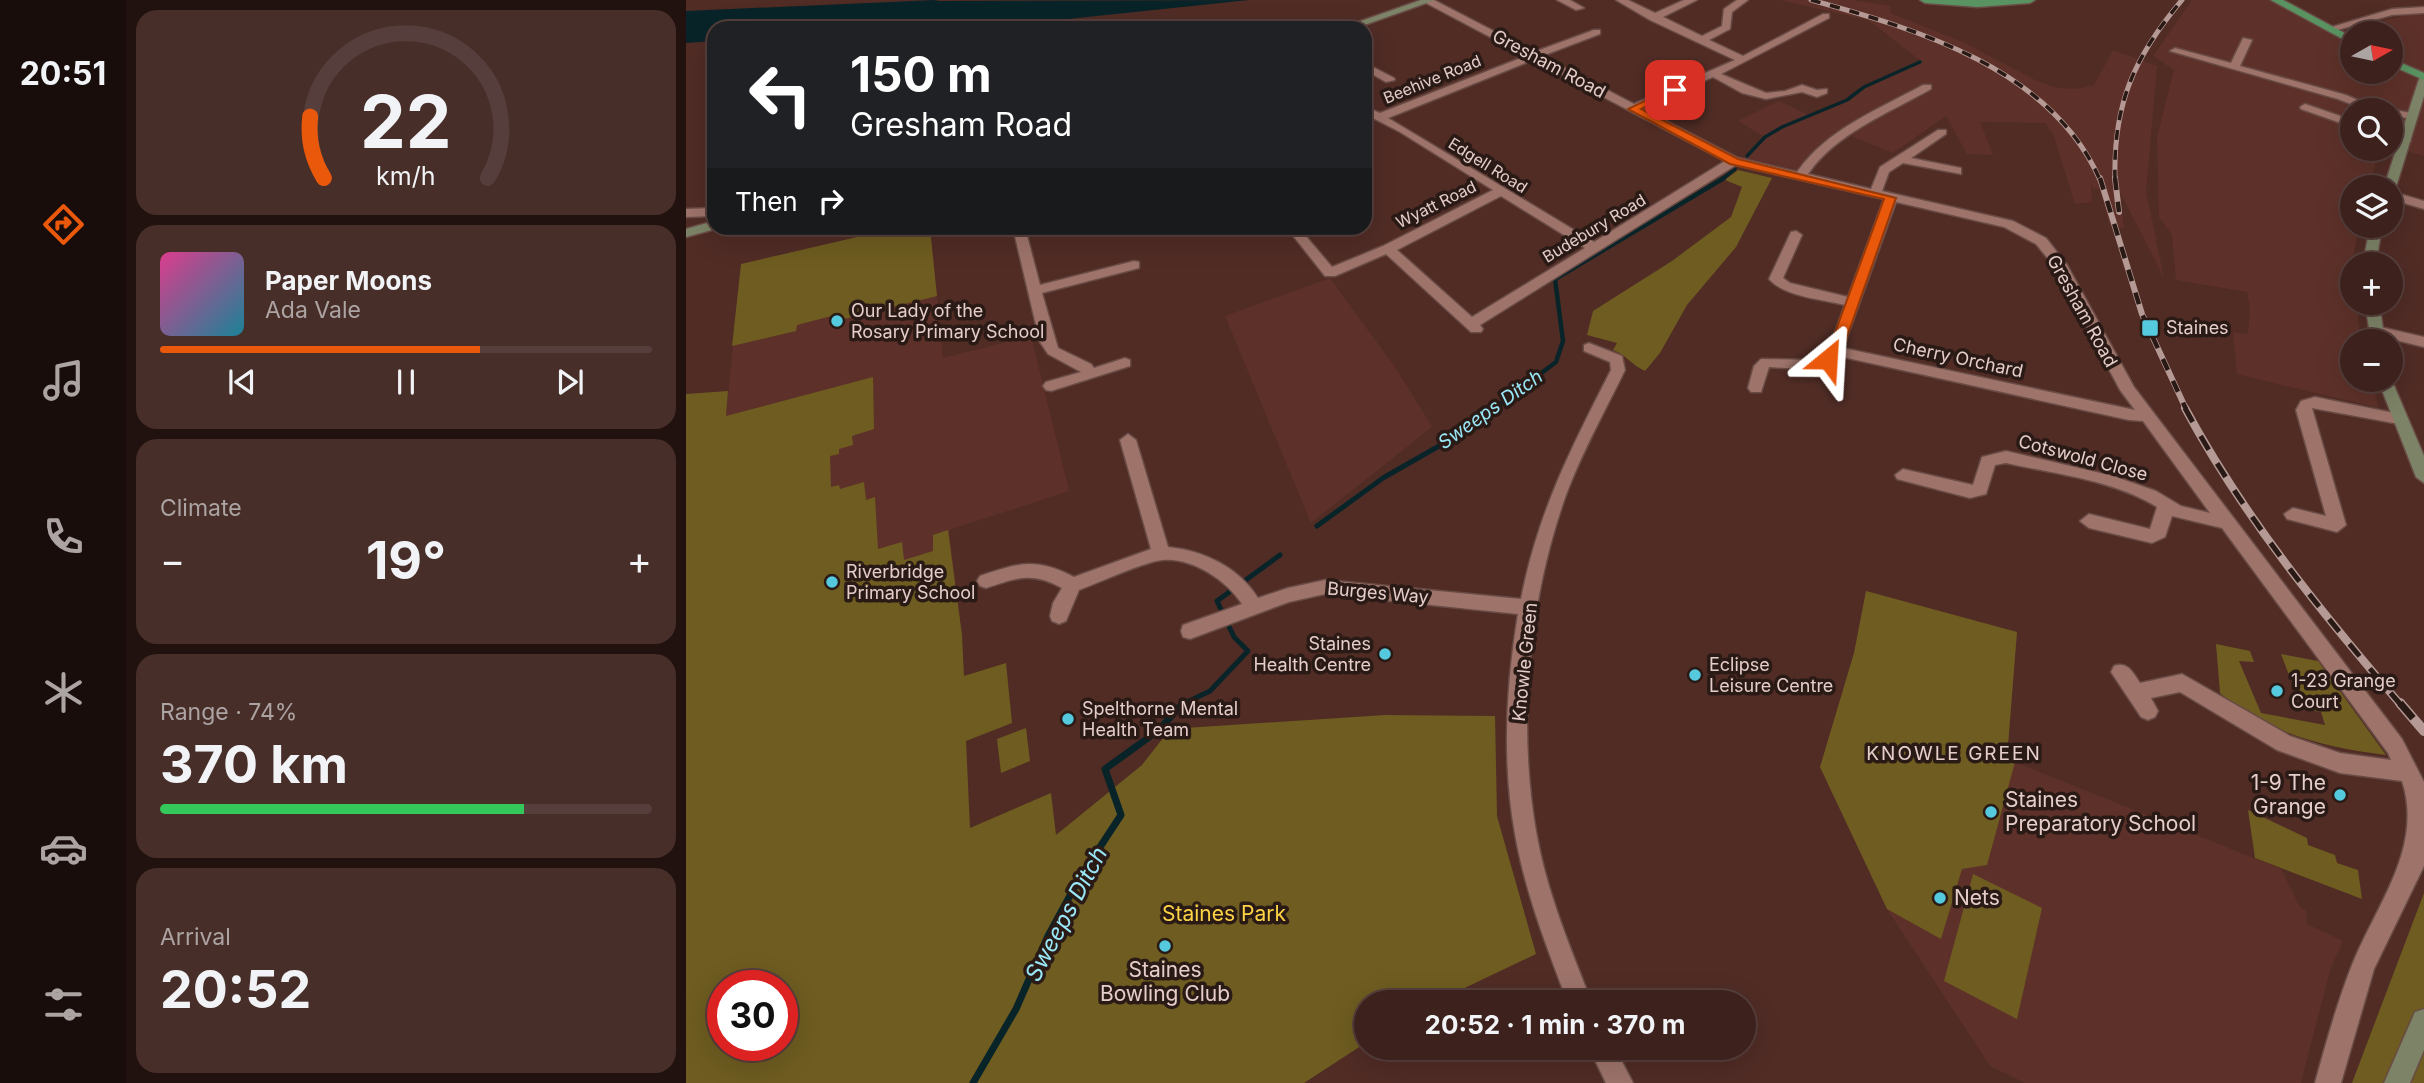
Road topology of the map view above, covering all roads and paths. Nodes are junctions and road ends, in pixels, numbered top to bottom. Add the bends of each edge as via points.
1 (1430, 0) edge
2 (1562, 0) edge
3 (1622, 0) edge
4 (1692, 0) edge
5 (1926, 0) edge
6 (2030, 0) edge
7 (2276, 0) edge
8 (2407, 0) edge
9 (1746, 2) edge
10 (1579, 8) dead end
11 (2423, 10) edge
12 (1826, 16) dead end
13 (1653, 18) junction
14 (1367, 21) edge
15 (2330, 29) junction
16 (1597, 32) dead end
17 (2340, 34) edge
18 (2247, 40) dead end
19 (1699, 41) junction
20 (2175, 51) dead end
21 (1534, 56) junction
22 (1742, 60) junction
23 (2234, 68) junction
24 (2403, 68) edge
25 (1372, 70) edge
26 (1712, 73) junction
27 (2424, 78) edge
28 (1390, 80) dead end
29 (1927, 87) dead end
30 (1823, 91) dead end
31 (2344, 98) edge
32 (2305, 107) dead end
33 (1633, 109) junction
34 (1372, 113) edge
35 (1380, 117) junction
36 (2403, 117) edge
37 (2411, 119) junction
38 (2340, 120) edge
39 (1942, 132) dead end
40 (2405, 141) joint
41 (1901, 159) junction
42 (1734, 161) junction
43 (1957, 171) dead end
44 (2394, 175) edge
45 (1800, 177) junction
46 (1501, 191) junction
47 (1875, 194) junction
48 (1891, 198) junction
49 (2403, 199) edge
50 (2424, 205) edge
51 (686, 212) edge
52 (707, 212) edge
53 (707, 227) edge
54 (686, 233) edge
55 (1021, 235) edge
56 (1299, 235) edge
57 (1796, 235) dead end
58 (1594, 248) junction
59 (1388, 249) junction
60 (1134, 265) dead end
61 (1035, 290) junction
62 (1853, 303) junction
63 (1473, 327) joint
64 (2403, 339) edge
65 (2424, 342) edge
66 (1589, 348) dead end
67 (1835, 351) junction
68 (1125, 363) dead end
69 (1088, 374) junction
70 (1051, 386) dead end
71 (1756, 388) dead end
72 (2390, 392) edge
73 (2150, 416) junction
74 (2399, 419) junction
75 (1128, 440) dead end
76 (2417, 448) edge
77 (1903, 475) dead end
78 (2424, 477) edge
79 (2166, 505) junction
80 (2293, 514) dead end
81 (2089, 521) dead end
82 (2231, 524) junction
83 (1161, 553) junction
84 (986, 581) dead end
85 (1073, 585) junction
86 (1254, 607) junction
87 (1530, 608) junction
88 (1059, 616) dead end
89 (1196, 629) dead end
90 (2121, 672) dead end
91 (2135, 693) junction
92 (2148, 711) dead end
93 (2409, 772) junction
94 (2424, 823) edge
95 (1575, 990) edge
96 (2424, 1021) edge
97 (1608, 1060) edge
98 (1620, 1083) edge
99 (2328, 1083) edge
100 (2397, 1083) edge

1 - 14 street
1 - 21 street, Gresham Road
2 - 10 street
3 - 13 street
4 - 13 street
5 - 6 main road via 1978,4
7 - 15 main road
8 - 11 street
9 - 19 street via 1727,10 1727,27
11 - 15 street via 2392,12
12 - 22 street
13 - 19 street
15 - 17 main road
16 - 21 street, Beehive Road
18 - 23 street
19 - 22 street
20 - 23 street
21 - 33 street, Gresham Road
21 - 35 street, Beehive Road
22 - 26 street
23 - 31 street
24 - 27 main road
25 - 28 street
26 - 30 street via 1765,97 1802,88 1817,94
26 - 33 street
27 - 37 street
29 - 45 street via 1813,156
32 - 38 street
33 - 42 street, Gresham Road
34 - 35 street, Edgell Road
35 - 46 street, Edgell Road
36 - 37 street
37 - 40 street
39 - 41 street
40 - 44 street
41 - 43 street
41 - 47 street via 1884,170
42 - 45 street, Gresham Road
42 - 58 street, Budebury Road
45 - 47 street, Gresham Road
46 - 58 street, Edgell Road
46 - 59 street, Wyatt Road
47 - 48 street, Gresham Road
48 - 62 street
48 - 73 street, Gresham Road via 2008,224 2041,241 2060,265 2110,363
49 - 50 street
51 - 52 street
53 - 54 street
55 - 61 street
56 - 59 street, Wyatt Road via 1330,274
57 - 62 street via 1776,278 1785,286
58 - 63 street, Budebury Road
59 - 63 street, Wyatt Road
60 - 61 street
61 - 69 street via 1047,342 1053,351 1086,367
62 - 67 street
64 - 65 street
66 - 87 street, Knowle Green via 1617,359 1618,370 1558,495
67 - 71 street via 1818,365 1766,362
67 - 73 street, Cherry Orchard
68 - 69 street
69 - 70 street
72 - 74 street
73 - 82 street, Gresham Road
74 - 76 street
74 - 80 street via 2315,402 2306,405 2337,524
75 - 83 street
76 - 78 street
77 - 79 street, Cotswold Close via 1970,492 1980,490 1988,461 2006,457 2113,482
79 - 81 street via 2160,532 2152,536
79 - 82 street, Cotswold Close
82 - 93 street, Gresham Road via 2395,746
83 - 85 street
83 - 86 street via 1200,562 1238,584
84 - 85 street via 1032,566
85 - 88 street
86 - 87 street, Burges Way via 1325,587
86 - 89 street, Burges Way
87 - 95 street, Knowle Green via 1520,695 1518,784 1537,880
90 - 91 street
91 - 92 street
91 - 93 street via 2182,683 2284,743 2340,763
93 - 94 street, Gresham Road via 2420,796
94 - 99 street, Gresham Road via 2411,877 2365,964
96 - 100 street
97 - 98 street

